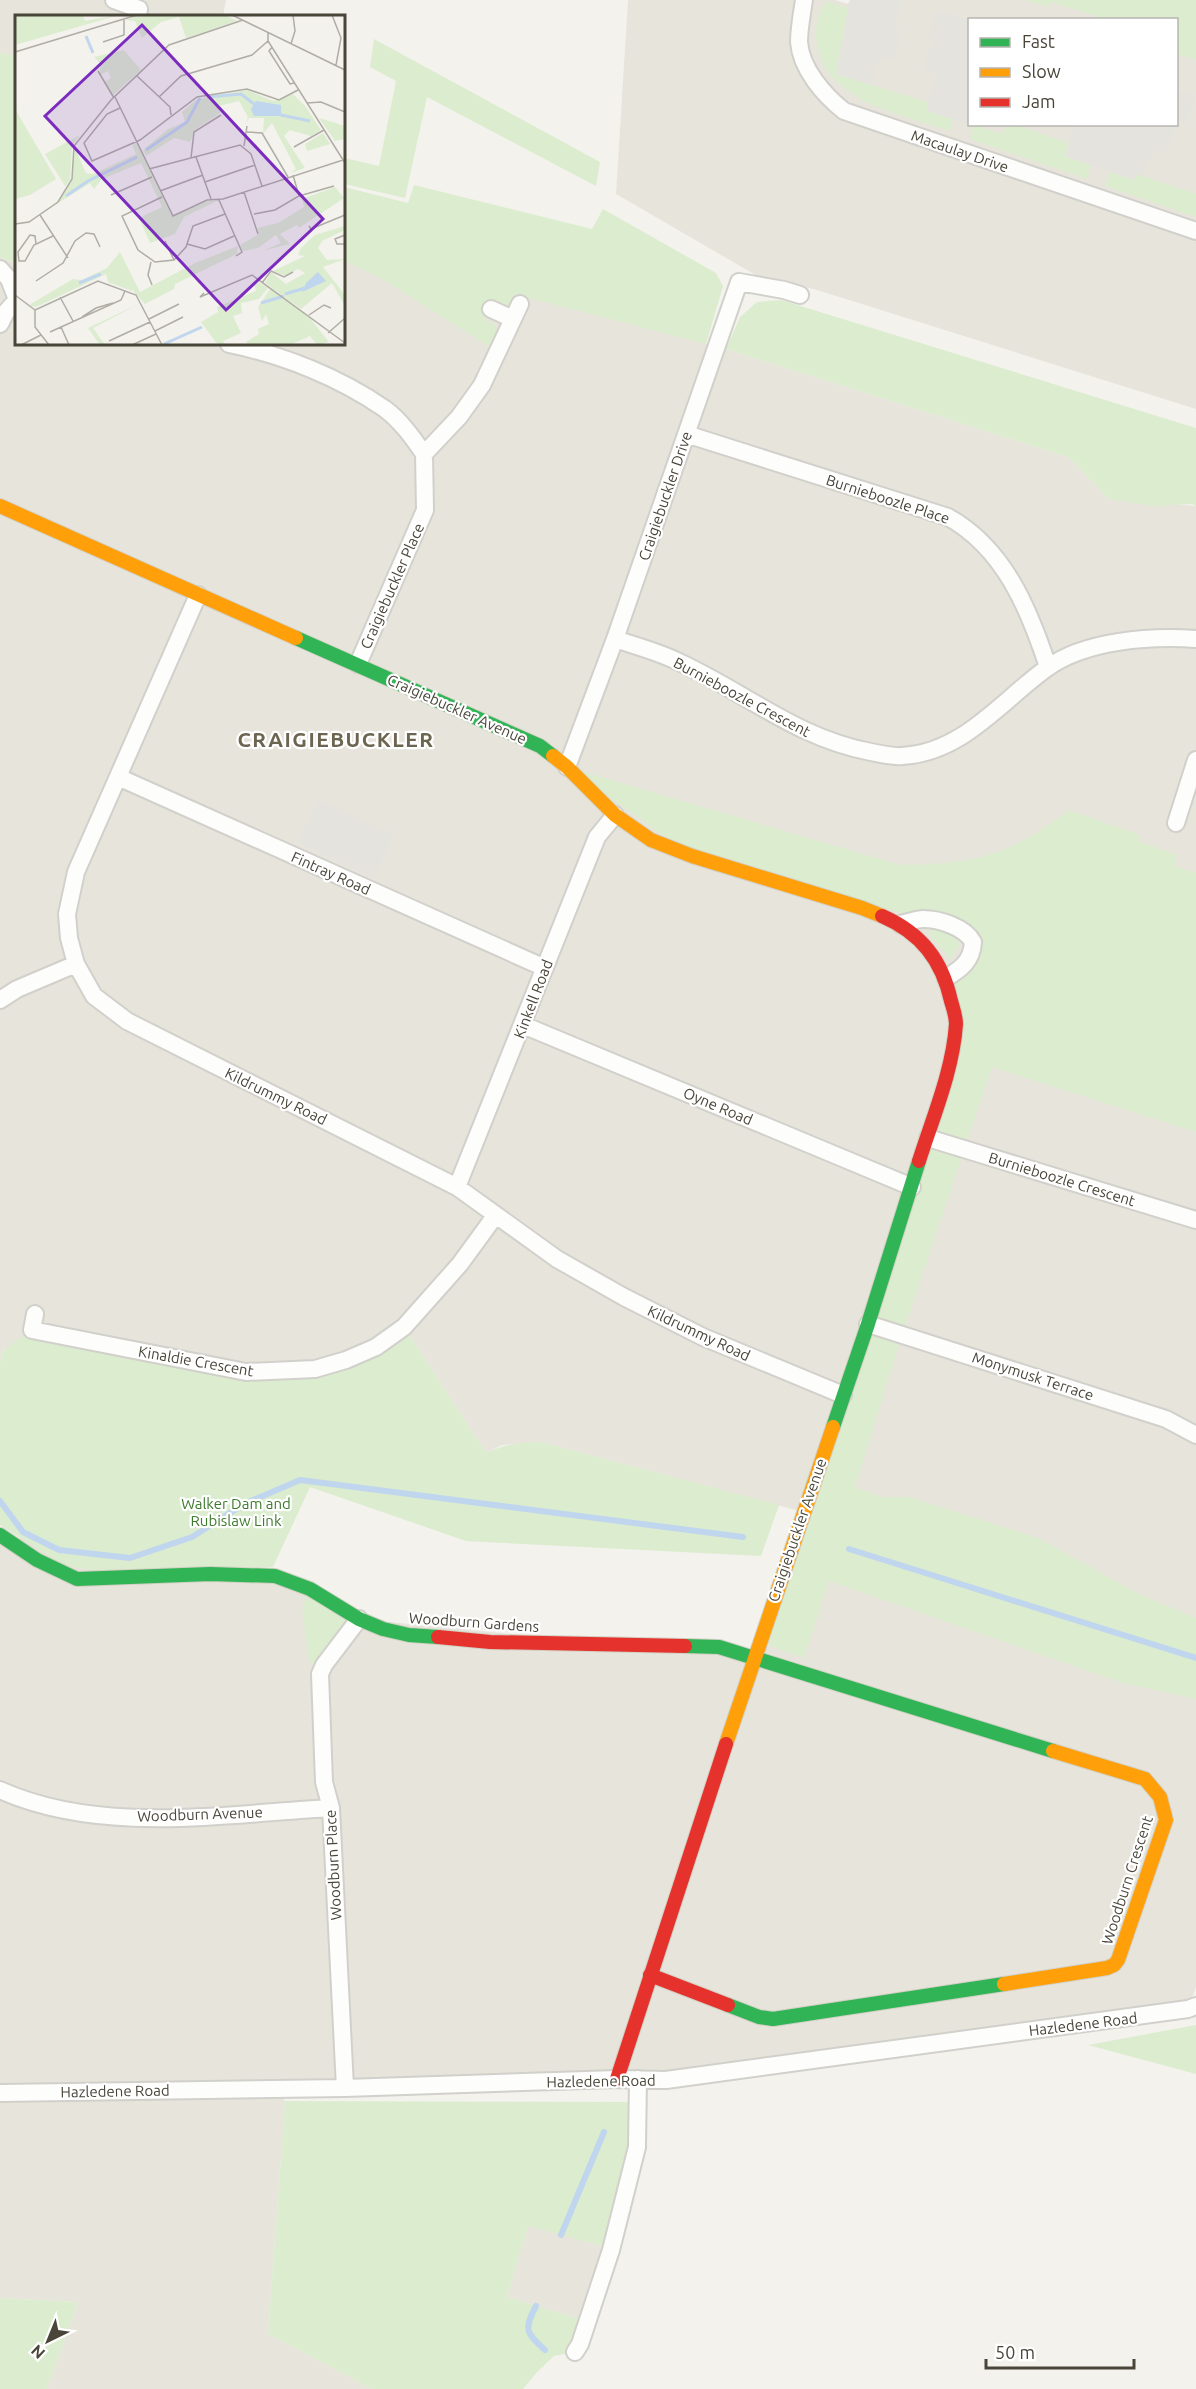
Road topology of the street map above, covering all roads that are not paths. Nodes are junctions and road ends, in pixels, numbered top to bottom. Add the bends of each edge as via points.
1 (114, 0) edge
2 (804, 0) edge
3 (139, 9) edge
4 (1196, 231) edge
5 (0, 269) edge
6 (800, 295) dead end
7 (15, 296) edge
8 (15, 300) edge
9 (491, 309) dead end
10 (0, 324) edge
11 (234, 345) edge
12 (686, 434) junction
13 (424, 454) junction
14 (0, 506) edge
15 (198, 594) junction
16 (615, 639) junction
17 (1196, 639) edge
18 (358, 664) junction
19 (1048, 667) junction
20 (1196, 760) edge
21 (567, 767) junction
22 (118, 777) junction
23 (615, 815) junction
24 (1176, 823) dead end
25 (900, 924) junction
26 (76, 964) junction
27 (544, 968) junction
28 (946, 978) junction
29 (0, 1000) edge
30 (523, 1025) junction
31 (928, 1138) junction
32 (457, 1187) junction
33 (912, 1187) junction
34 (495, 1216) junction
35 (1196, 1220) edge
36 (35, 1314) dead end
37 (868, 1324) junction
38 (843, 1395) junction
39 (1196, 1435) edge
40 (0, 1535) edge
41 (359, 1619) junction
42 (754, 1658) junction
43 (0, 1790) edge
44 (331, 1808) junction
45 (650, 1975) junction
46 (1196, 2006) edge
47 (617, 2079) junction
48 (638, 2079) junction
49 (345, 2088) junction
50 (0, 2093) edge
51 (575, 2352) dead end

1 - 3 street
2 - 4 street, Macaulay Drive via 799,44 808,70 824,95 844,111
5 - 7 street via 9,279
6 - 12 street, Craigiebuckler Drive via 739,282
8 - 10 street
9 - 13 street via 516,311 482,385
11 - 13 street via 262,351 325,375 386,410
12 - 16 street, Craigiebuckler Drive
12 - 19 street, Burnieboozle Place via 948,517 966,527 1006,571
13 - 18 street, Craigiebuckler Place via 425,510
14 - 15 street, Craigiebuckler Avenue
15 - 18 street, Craigiebuckler Avenue
15 - 22 street, Kildrummy Road
16 - 19 street, Burnieboozle Crescent via 679,661 820,738 848,748 902,757 931,751 958,738
16 - 21 street, Craigiebuckler Drive
17 - 19 street, Burnieboozle Crescent via 1142,639 1104,645
18 - 21 street, Craigiebuckler Avenue via 540,746
20 - 24 street
21 - 23 street, Craigiebuckler Avenue
22 - 26 street, Kildrummy Road via 76,872 67,914
22 - 27 street, Fintray Road
23 - 25 street, Craigiebuckler Avenue via 651,840 692,856 862,908
23 - 27 street, Kinkell Road via 597,837
25 - 28 street, Craigiebuckler Avenue via 930,951
25 - 28 street via 924,919 958,927 969,936 973,942 969,960
26 - 29 street
26 - 32 street, Kildrummy Road via 94,996 127,1021
27 - 30 street, Kinkell Road
28 - 31 street, Craigiebuckler Avenue via 956,1021 951,1058
30 - 32 street, Kinkell Road
30 - 33 street, Oyne Road
31 - 33 street, Craigiebuckler Avenue
31 - 35 street, Burnieboozle Crescent
32 - 34 street, Kildrummy Road
33 - 37 street, Craigiebuckler Avenue
34 - 36 street, Kinaldie Crescent via 460,1264 404,1327 376,1347 315,1370 246,1372 32,1330
34 - 38 street, Kildrummy Road via 557,1259 624,1298 703,1337
37 - 38 street, Craigiebuckler Avenue
37 - 39 street, Monymusk Terrace via 1166,1419
38 - 42 street, Craigiebuckler Avenue
40 - 41 street, Woodburn Gardens via 37,1560 77,1579 275,1576 310,1589
41 - 42 street, Woodburn Gardens via 409,1635 490,1642 719,1647
41 - 44 street, Woodburn Place via 320,1674 324,1782
42 - 45 street, Craigiebuckler Avenue
42 - 45 street, Woodburn Crescent via 1145,1779 1159,1793 1166,1820 1118,1960 1107,1968 773,2019
43 - 44 street, Woodburn Avenue via 58,1810 149,1819
44 - 49 street, Woodburn Place
45 - 47 street, Craigiebuckler Avenue
46 - 48 street, Hazledene Road via 666,2080
47 - 48 street, Hazledene Road
47 - 49 street, Hazledene Road
48 - 51 street via 637,2147 611,2250
49 - 50 street, Hazledene Road

